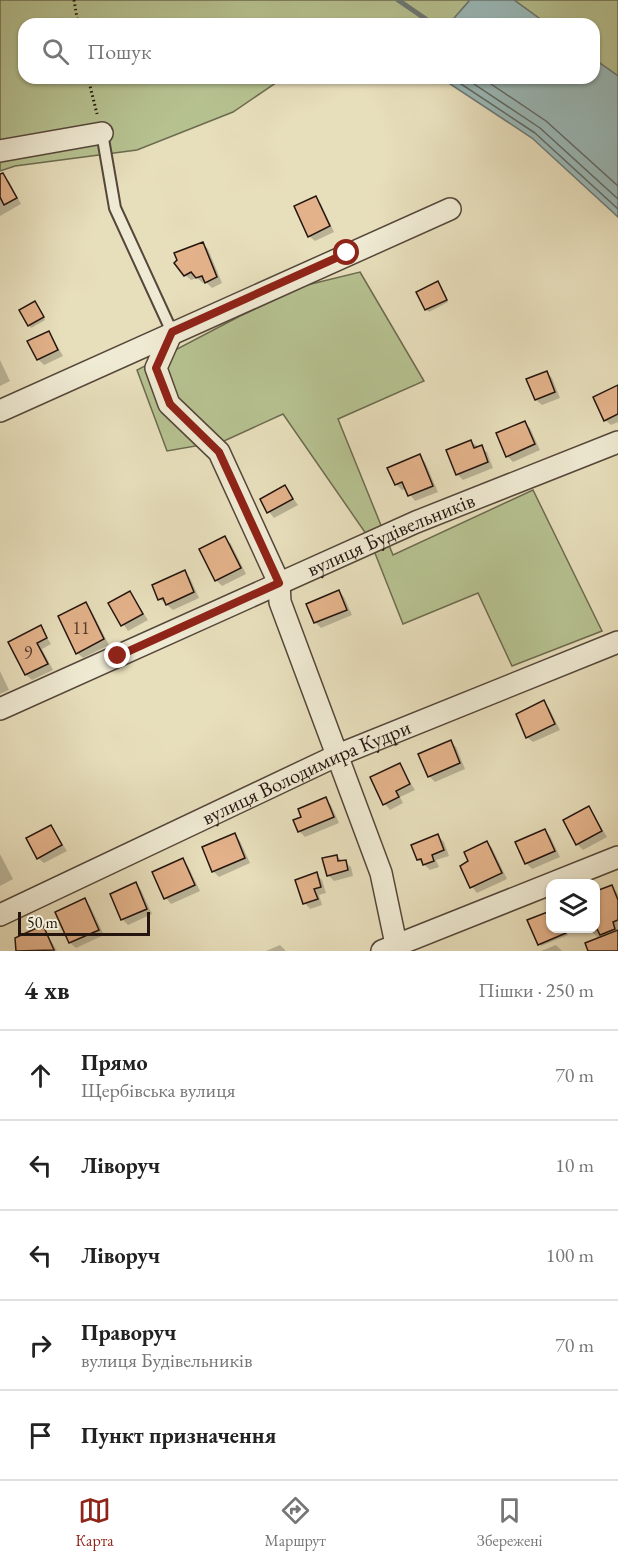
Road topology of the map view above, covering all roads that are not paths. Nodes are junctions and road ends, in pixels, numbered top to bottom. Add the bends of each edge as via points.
1 (102, 133) joint
2 (0, 151) edge
3 (450, 209) dead end
4 (172, 332) junction
5 (0, 411) edge
6 (618, 442) edge
7 (279, 583) junction
8 (618, 642) edge
9 (0, 709) edge
10 (338, 755) junction
11 (618, 857) edge
12 (0, 915) edge
13 (389, 948) edge

1 - 2 street
1 - 4 lane via 115,208
3 - 4 street
4 - 5 street
4 - 7 street via 156,368 170,404 219,452
6 - 7 street, вулиця Будівельників via 416,522
7 - 9 street, вулиця Будівельників
7 - 10 street via 280,602
8 - 10 street, вулиця Володимира Кудри
10 - 12 street, вулиця Володимира Кудри
10 - 13 street via 381,873
11 - 13 street

